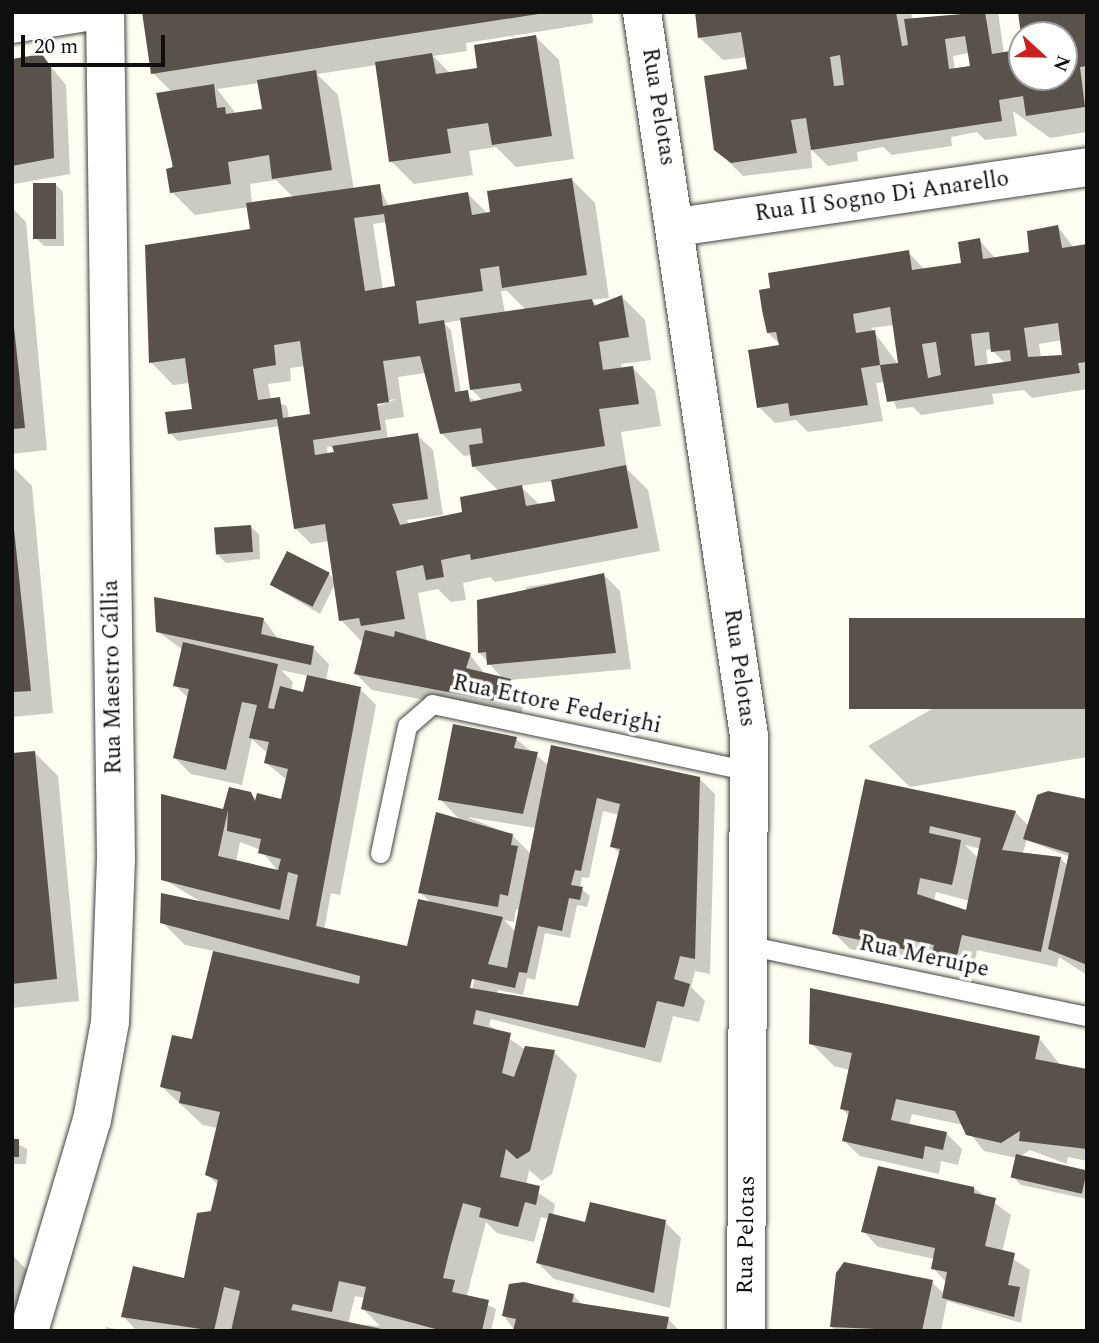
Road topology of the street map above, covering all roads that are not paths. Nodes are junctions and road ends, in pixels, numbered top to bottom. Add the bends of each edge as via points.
1 (86, 12) edge
2 (105, 12) edge
3 (642, 12) edge
4 (12, 24) edge
5 (1087, 167) edge
6 (677, 227) junction
7 (750, 771) junction
8 (380, 853) dead end
9 (751, 946) junction
10 (1087, 1016) edge
11 (29, 1331) edge
12 (746, 1331) edge

1 - 4 street
2 - 11 street, Rua Maestro Cállia via 116,859 110,1022 92,1121
3 - 6 street, Rua Pelotas
5 - 6 street, Rua II Sogno Di Anarello
6 - 7 street, Rua Pelotas
7 - 8 lane, Rua Ettore Federighi via 432,704 407,726
7 - 9 street, Rua Pelotas
9 - 10 lane, Rua Meruípe
9 - 12 street, Rua Pelotas

